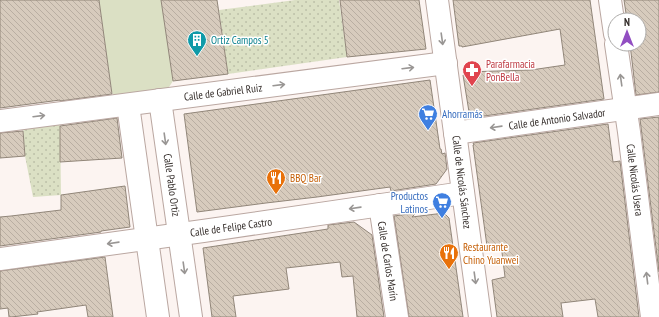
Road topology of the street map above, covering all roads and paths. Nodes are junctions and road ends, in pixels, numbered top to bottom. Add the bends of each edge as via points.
1 (437, 0) edge
2 (610, 0) edge
3 (612, 12) edge
4 (617, 52) edge
5 (446, 63) junction
6 (160, 100) junction
7 (128, 104) junction
8 (659, 104) edge
9 (626, 109) junction
10 (0, 121) edge
11 (456, 133) junction
12 (463, 193) junction
13 (380, 205) junction
14 (179, 234) junction
15 (147, 239) junction
16 (0, 259) edge
17 (158, 317) edge
18 (191, 317) edge
19 (397, 317) edge
20 (480, 317) edge
21 (652, 317) edge

1 -> 5 street, Calle de Nicolás Sánchez
2 - 3 street
9 -> 4 street, Calle Nicolás Usera
6 -> 5 street, Calle de Gabriel Ruiz
5 - 11 street, Calle de Nicolás Sánchez
6 - 7 street, Calle de Gabriel Ruiz
6 -> 14 street, Calle Pablo Ortiz
10 -> 7 street, Calle de Gabriel Ruiz
7 - 15 street
8 - 9 street, Calle de Antonio Salvador
9 -> 11 street, Calle de Antonio Salvador
21 -> 9 street, Calle Nicolás Usera
11 - 12 street, Calle de Nicolás Sánchez
12 - 13 street, Calle de Felipe Castro
12 -> 20 street, Calle de Nicolás Sánchez
13 -> 14 street, Calle de Felipe Castro
13 - 19 street, Calle de Carlos Marín
14 - 15 street, Calle de Felipe Castro
14 -> 18 street, Calle Pablo Ortiz
15 -> 16 street, Calle de Felipe Castro
15 - 17 street

